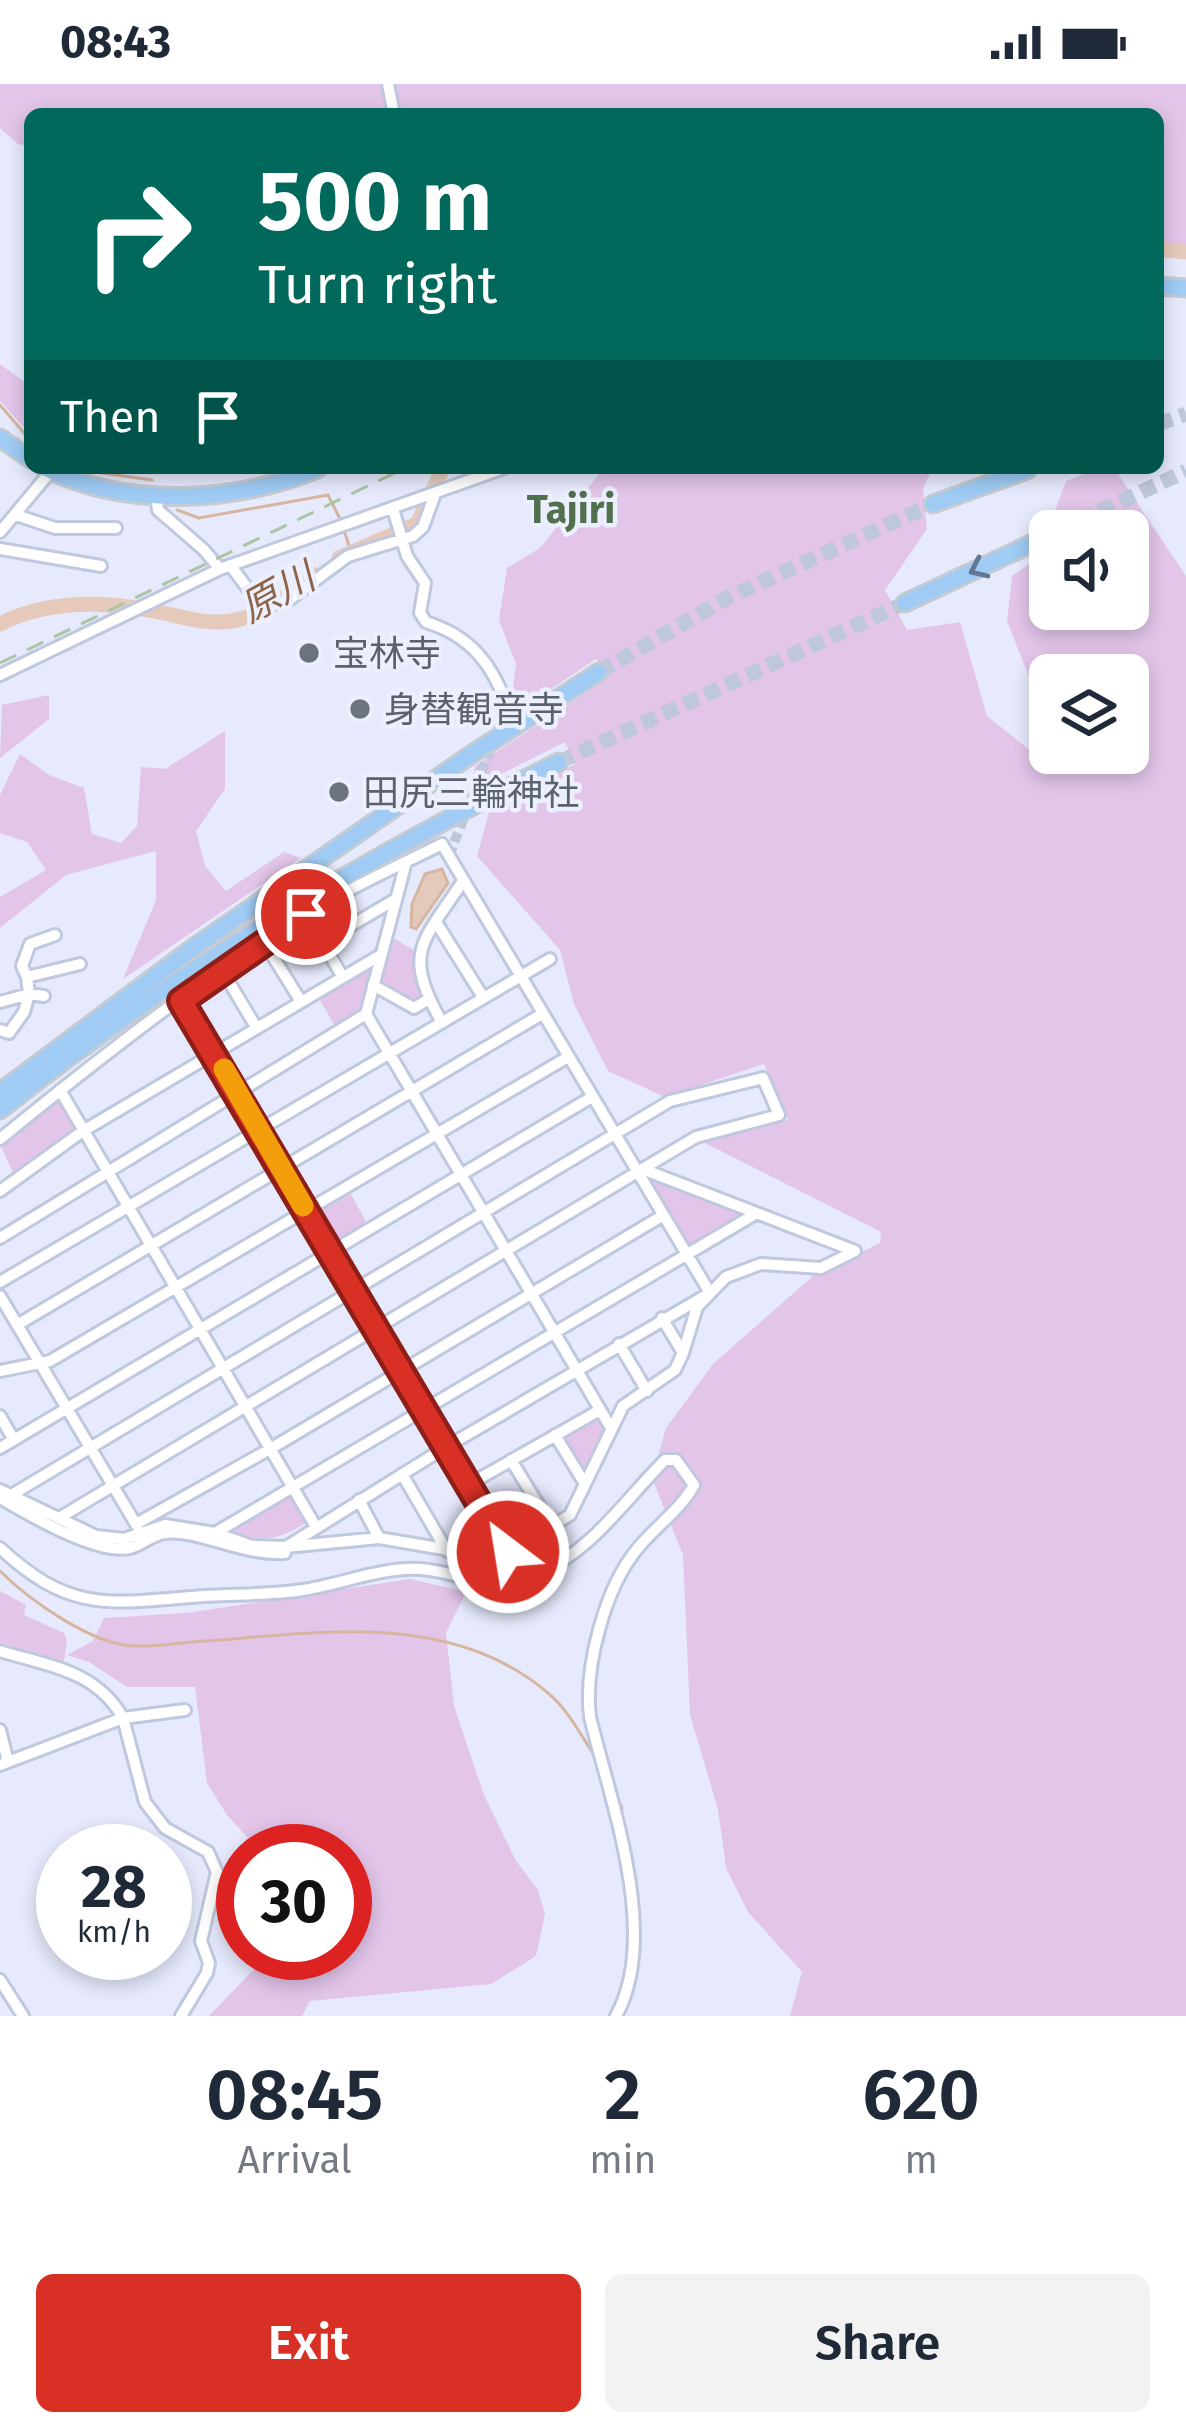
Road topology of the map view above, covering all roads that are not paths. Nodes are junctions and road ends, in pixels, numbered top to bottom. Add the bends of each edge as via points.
1 (45, 474) edge
2 (60, 474) edge
3 (303, 474) edge
4 (488, 474) edge
5 (1016, 474) edge
6 (156, 494) junction
7 (435, 494) junction
8 (933, 504) tunnel mouth
9 (394, 509) junction
10 (16, 515) junction
11 (116, 529) dead end
12 (0, 532) edge
13 (401, 540) junction
14 (1029, 545) edge
15 (0, 549) edge
16 (101, 566) dead end
17 (225, 567) junction
18 (905, 603) tunnel mouth
19 (599, 672) tunnel mouth
20 (0, 675) edge
21 (507, 706) dead end
22 (559, 762) tunnel mouth
23 (407, 861) junction
24 (463, 880) junction
25 (396, 899) junction
26 (306, 914) junction
27 (436, 922) junction
28 (55, 935) dead end
29 (264, 942) junction
30 (323, 942) junction
31 (379, 956) junction
32 (550, 959) dead end
33 (80, 964) dead end
34 (222, 970) junction
35 (520, 975) junction
36 (342, 976) junction
37 (26, 977) junction
38 (373, 985) junction
39 (29, 994) junction
40 (44, 996) dead end
41 (483, 997) junction
42 (429, 999) junction
43 (300, 1000) junction
44 (181, 1001) junction
45 (0, 1002) edge
46 (366, 1014) junction
47 (542, 1014) junction
48 (442, 1021) junction
49 (256, 1027) junction
50 (0, 1030) edge
51 (388, 1052) junction
52 (214, 1053) junction
53 (568, 1057) junction
54 (60, 1090) junction
55 (0, 1092) edge
56 (237, 1092) junction
57 (412, 1092) junction
58 (592, 1097) junction
59 (0, 1110) edge
60 (259, 1130) junction
61 (83, 1131) junction
62 (436, 1133) junction
63 (615, 1135) junction
64 (0, 1139) edge
65 (282, 1169) junction
66 (107, 1171) junction
67 (642, 1172) junction
68 (461, 1174) junction
69 (0, 1191) edge
70 (128, 1209) junction
71 (307, 1212) junction
72 (483, 1212) junction
73 (758, 1213) junction
74 (662, 1216) junction
75 (0, 1238) edge
76 (150, 1246) junction
77 (509, 1252) junction
78 (329, 1253) junction
79 (686, 1256) junction
80 (0, 1282) edge
81 (176, 1289) junction
82 (533, 1291) junction
83 (352, 1292) junction
84 (710, 1293) junction
85 (0, 1296) edge
86 (662, 1318) junction
87 (17, 1325) junction
88 (199, 1330) junction
89 (376, 1330) junction
90 (556, 1332) junction
91 (619, 1344) junction
92 (683, 1353) junction
93 (41, 1364) junction
94 (220, 1369) junction
95 (400, 1370) junction
96 (577, 1370) junction
97 (0, 1372) edge
98 (647, 1391) junction
99 (245, 1407) junction
100 (67, 1408) junction
101 (422, 1409) junction
102 (600, 1410) junction
103 (0, 1415) edge
104 (611, 1428) junction
105 (555, 1435) junction
106 (14, 1440) junction
107 (446, 1447) junction
108 (0, 1448) edge
109 (90, 1448) junction
110 (270, 1449) junction
111 (511, 1460) junction
112 (401, 1474) junction
113 (585, 1484) junction
114 (468, 1485) junction
115 (111, 1486) junction
116 (293, 1487) junction
117 (4, 1494) edge
118 (358, 1500) junction
119 (59, 1518) junction
120 (316, 1527) junction
121 (552, 1527) junction
122 (139, 1529) junction
123 (215, 1533) junction
124 (379, 1538) junction
125 (0, 1547) edge
126 (286, 1547) junction
127 (324, 1550) dead end
128 (447, 1551) junction
129 (508, 1552) junction
130 (0, 1652) edge
131 (185, 1710) dead end
132 (123, 1718) junction
133 (0, 1730) edge
134 (4, 1763) edge
135 (0, 1980) edge
136 (23, 2016) edge
137 (181, 2016) edge
138 (616, 2016) edge

1 - 10 street
2 - 6 highway
3 - 6 highway via 265,488
4 - 7 street
5 - 8 highway
6 - 17 street via 158,510
7 - 9 street
7 - 13 street via 423,527
9 - 13 street
9 - 17 street
10 - 11 street via 56,528
10 - 12 street
13 - 17 street via 349,556 286,602 254,597
13 - 21 street via 424,583 420,613 454,630 486,663
14 -> 18 highway
15 - 16 street
17 - 20 street
19 - 55 highway via 193,948
22 - 59 highway via 269,918
23 - 24 street via 442,844
23 - 25 street
23 - 26 street
24 - 27 street
24 - 35 street
25 - 30 street
25 - 31 street
26 - 29 street
26 - 30 street
27 - 41 street
27 - 42 street via 420,944 420,982
28 - 37 street via 30,944
29 - 34 street
29 - 43 street
30 - 36 street
31 - 36 street
31 - 38 street
32 - 35 street
33 - 37 street
34 - 44 street
34 - 49 street
35 - 41 street
35 - 47 street
36 - 43 street
37 - 39 street
38 - 42 street via 414,1008
38 - 46 street
39 - 40 street
39 - 45 street
39 - 50 street via 9,1033
41 - 48 street
42 - 48 street
43 - 49 street
44 - 52 street
44 - 54 street
46 - 51 street
46 - 56 street
47 - 53 street
47 - 57 street
48 - 51 street
49 - 52 street
51 - 57 street
51 - 60 street
52 - 56 street
52 - 61 street
53 - 58 street
53 - 62 street
54 - 61 street
54 - 64 street
56 - 60 street
56 - 66 street
57 - 62 street
57 - 65 street
58 - 63 street
58 - 68 street
60 - 65 street
60 - 70 street
61 - 66 street
61 - 69 street
62 - 68 street
62 - 71 street
63 - 67 street
63 - 67 street via 670,1101 763,1078 779,1114 696,1137
63 - 72 street
65 - 71 street
65 - 76 street
66 - 70 street
66 - 75 street
67 - 73 street
67 - 74 street
67 - 77 street
68 - 72 street
68 - 78 street
70 - 76 street
70 - 80 street
71 - 78 street
71 - 81 street
72 - 77 street
72 - 83 street
73 - 79 street
73 - 84 street via 855,1251 810,1269 747,1268
74 - 79 street
74 - 82 street
76 - 81 street
76 - 87 street
77 - 82 street
77 - 89 street
78 - 83 street
78 - 88 street
79 - 84 street
79 - 90 street
81 - 88 street
81 - 93 street
82 - 90 street
82 - 95 street
83 - 89 street
83 - 94 street
84 - 86 street
84 - 92 street via 697,1306
85 - 87 street
86 - 91 street
86 - 92 street
87 - 93 street
88 - 94 street
88 - 100 street
89 - 95 street
89 - 99 street
90 - 96 street
90 - 101 street
91 - 96 street
91 - 98 street
92 - 98 street
93 - 97 street
93 - 100 street
94 - 99 street
94 - 109 street
95 - 101 street
95 - 110 street
96 - 102 street
96 - 107 street
98 - 104 street via 622,1406
99 - 110 street
99 - 115 street
100 - 106 street
100 - 109 street
101 - 107 street
101 - 116 street
102 - 104 street
102 - 105 street
103 - 106 street
104 - 113 street
105 - 111 street
105 - 113 street
106 - 108 street
107 - 112 street
107 - 114 street
109 - 115 street
109 - 117 street
110 - 116 street
110 - 122 street
111 - 114 street
111 - 121 street
112 - 118 street
112 - 128 street
113 - 121 street via 570,1515
114 - 129 street
115 - 119 street
115 - 122 street
116 - 120 street
116 - 123 street
117 - 119 street
117 - 127 street via 28,1515 95,1544 128,1549 165,1533 260,1555
118 - 120 street
118 - 124 street
119 - 122 street via 96,1536 124,1538
120 - 126 street
121 - 129 street
122 - 123 street
123 - 126 street
124 - 126 street
124 - 128 street
125 - 138 street via 41,1582 114,1604 299,1591 422,1569 504,1584 566,1558 665,1460 676,1460 694,1485 621,1573 586,1690 633,1892 631,1956
128 - 129 street
130 - 132 street via 83,1676
131 - 132 street
132 - 134 street
132 - 137 street via 145,1802 166,1828 208,1852 217,1871 201,1941 207,1972
133 - 134 street
135 - 136 street

